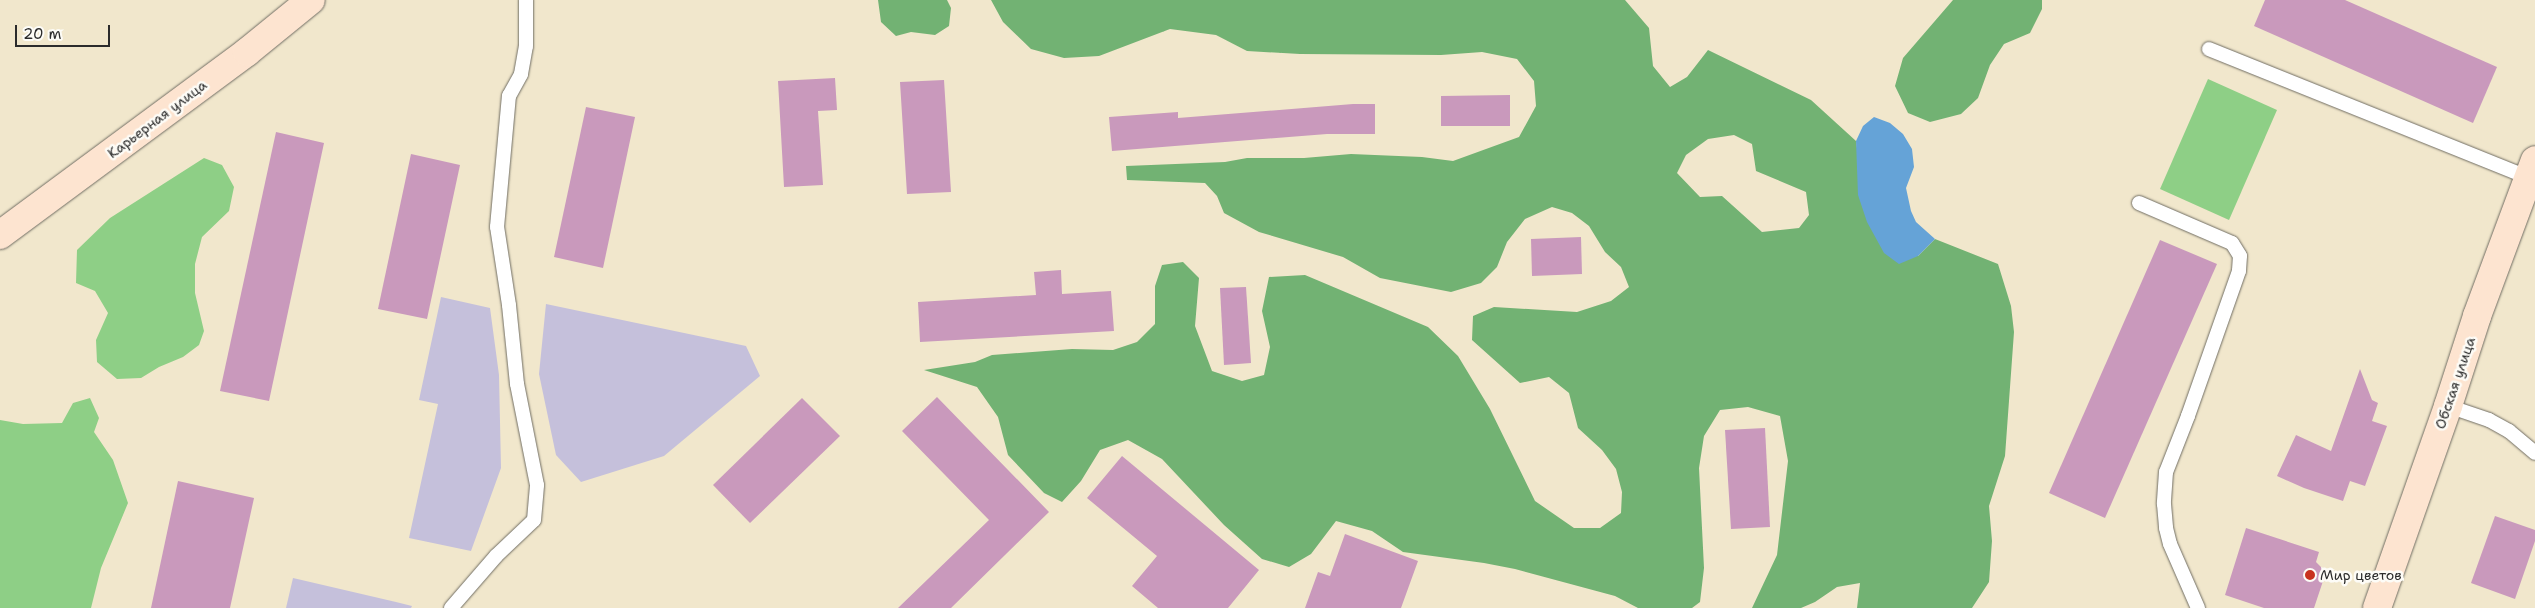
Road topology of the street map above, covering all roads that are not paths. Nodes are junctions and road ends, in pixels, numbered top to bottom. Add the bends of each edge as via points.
1 (311, 0) edge
2 (526, 0) edge
3 (2209, 49) dead end
4 (2532, 168) edge
5 (2139, 203) dead end
6 (0, 236) edge
7 (2448, 406) junction
8 (2535, 452) edge
9 (451, 608) edge
10 (2198, 608) edge
11 (2377, 608) edge

1 - 6 street, Карьерная улица via 247,52
2 - 9 lane via 526,46 521,74 509,96 497,227 517,384 537,485 534,520 496,556
3 - 4 lane
4 - 7 street, Обская улица via 2477,316
5 - 10 lane via 2232,243 2240,256 2238,271 2166,472 2166,528
7 - 8 lane via 2489,420
7 - 11 street, Обская улица

